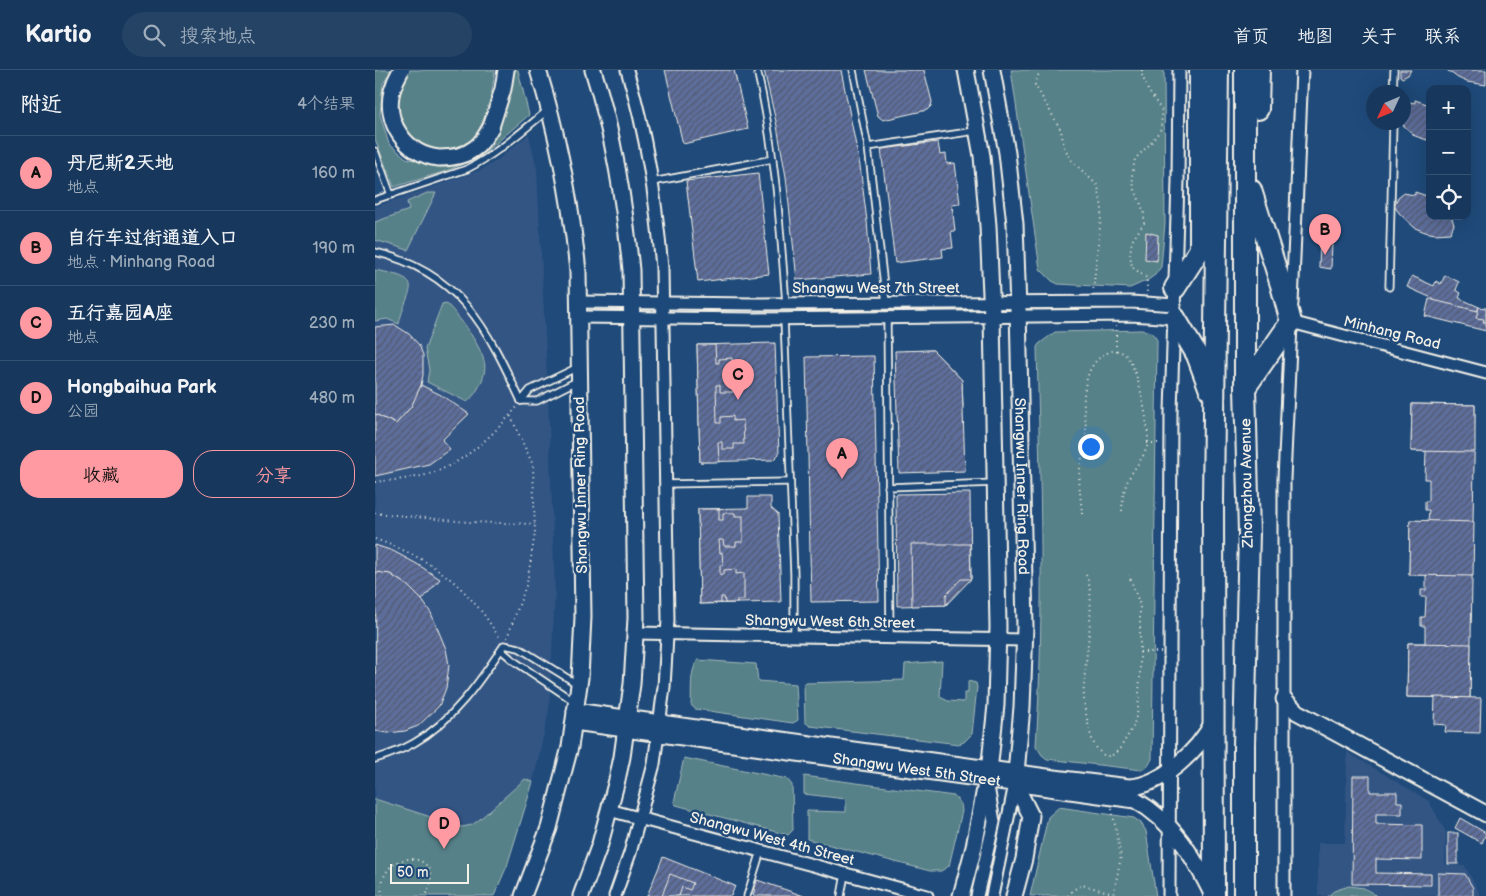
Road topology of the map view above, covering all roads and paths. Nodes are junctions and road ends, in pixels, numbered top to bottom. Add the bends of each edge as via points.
1 (401, 70) edge
2 (506, 70) edge
3 (538, 70) edge
4 (593, 70) edge
5 (627, 70) edge
6 (757, 70) edge
7 (853, 70) edge
8 (966, 70) edge
9 (992, 70) edge
10 (1040, 70) edge
11 (1142, 70) edge
12 (1179, 70) edge
13 (1200, 70) edge
14 (1218, 70) edge
15 (1245, 70) edge
16 (1259, 70) edge
17 (1302, 70) edge
18 (1394, 70) edge
19 (1393, 85) edge
20 (549, 108) junction
21 (1393, 130) edge
22 (977, 131) junction
23 (868, 147) junction
24 (375, 151) edge
25 (773, 159) junction
26 (1245, 172) junction
27 (652, 182) junction
28 (391, 195) junction
29 (375, 200) edge
30 (375, 252) edge
31 (1389, 287) dead end
32 (1092, 302) junction
33 (663, 303) junction
34 (887, 303) junction
35 (1147, 303) junction
36 (786, 304) junction
37 (1175, 304) junction
38 (578, 309) junction
39 (631, 310) junction
40 (992, 310) junction
41 (1018, 310) junction
42 (1116, 316) junction
43 (663, 318) junction
44 (784, 318) junction
45 (887, 318) junction
46 (1291, 322) junction
47 (1116, 350) junction
48 (1486, 373) edge
49 (579, 374) junction
50 (1245, 388) junction
51 (521, 401) junction
52 (1214, 404) junction
53 (510, 415) junction
54 (1147, 443) junction
55 (1171, 443) junction
56 (375, 482) edge
57 (791, 482) junction
58 (995, 483) junction
59 (666, 484) junction
60 (888, 487) junction
61 (375, 513) edge
62 (1082, 514) dead end
63 (1122, 514) dead end
64 (535, 524) junction
65 (375, 539) edge
66 (1087, 575) dead end
67 (1129, 575) dead end
68 (636, 633) junction
69 (667, 634) junction
70 (794, 636) junction
71 (890, 638) junction
72 (998, 640) junction
73 (1024, 640) junction
74 (503, 647) junction
75 (1140, 652) junction
76 (1169, 652) junction
77 (579, 685) junction
78 (1284, 699) junction
79 (575, 712) junction
80 (1214, 721) junction
81 (627, 724) junction
82 (659, 728) junction
83 (375, 759) edge
84 (1169, 770) junction
85 (988, 774) junction
86 (1015, 778) junction
87 (1110, 797) junction
88 (1486, 804) edge
89 (609, 810) junction
90 (1486, 814) edge
91 (640, 818) junction
92 (1169, 826) junction
93 (761, 851) junction
94 (393, 860) dead end
95 (845, 874) junction
96 (379, 880) dead end
97 (1113, 895) edge
98 (382, 896) edge
99 (426, 896) edge
100 (523, 896) edge
101 (581, 896) edge
102 (615, 896) edge
103 (747, 896) edge
104 (841, 896) edge
105 (927, 896) edge
106 (961, 896) edge
107 (977, 896) edge
108 (992, 896) edge
109 (1014, 896) edge
110 (1068, 896) edge
111 (1169, 896) edge
112 (1214, 896) edge
113 (1244, 896) edge
114 (1284, 896) edge

1 - 2 street, bridge via 392,91 395,126 415,150 448,158 475,148 491,127
3 - 20 street, Shangwu Inner Ring Road
4 - 39 street via 619,170 629,252
5 - 27 street
6 - 25 lane
7 - 23 lane
8 - 22 street, Shangwu Inner Ring Road
9 - 41 street, Shangwu Inner Ring Road via 1007,152 1015,224
10 - 32 path via 1035,85 1061,130 1064,147 1072,161 1098,186 1102,208
11 - 35 path via 1147,90 1162,111 1161,129 1135,159 1132,176 1144,212 1144,223 1132,241 1130,254 1132,267 1147,278
12 - 37 street
13 - 37 highway via 1200,248
14 - 52 highway
15 - 26 highway, Zhongzhou Avenue
16 - 26 highway via 1257,115
17 - 46 street
18 - 19 lane
20 - 28 lane via 480,163
20 - 38 street, Shangwu Inner Ring Road via 566,180 578,272
21 - 31 lane
22 - 23 lane
22 - 40 street, Shangwu Inner Ring Road via 988,226
23 - 34 lane
24 - 28 lane
25 - 27 lane
25 - 36 lane
26 - 46 highway
26 - 50 highway, Zhongzhou Avenue
27 - 33 street via 663,268
28 - 29 lane
30 - 51 lane via 417,266 466,303 496,348
32 - 35 street, Shangwu West 7th Street
32 - 41 street, Shangwu West 7th Street
33 - 36 street, Shangwu West 7th Street
33 - 39 street, Shangwu West 7th Street
33 - 43 street
34 - 36 street, Shangwu West 7th Street
34 - 40 street, Shangwu West 7th Street
35 - 37 street, Shangwu West 7th Street
37 - 42 street, Shangwu West 7th Street
37 - 52 highway
37 - 55 street
38 - 39 street, Shangwu West 7th Street
38 - 49 street, Shangwu Inner Ring Road
39 - 43 street, Shangwu West 7th Street
39 - 68 street
40 - 41 street, Shangwu West 7th Street
40 - 45 street, Shangwu West 7th Street
40 - 58 street, Shangwu Inner Ring Road
41 - 42 street, Shangwu West 7th Street
41 - 73 street, Shangwu Inner Ring Road
42 - 47 path
43 - 44 street, Shangwu West 7th Street
43 - 59 street
44 - 45 street, Shangwu West 7th Street
44 - 57 lane
45 - 60 lane
46 - 48 street, Minhang Road
46 - 50 highway
46 - 78 street via 1284,479
47 - 54 path via 1128,357 1134,370 1143,406
47 - 62 path via 1097,360 1086,382 1083,407 1086,430 1079,485
49 - 51 lane via 537,401
49 - 51 lane via 529,390
49 - 77 street, Shangwu Inner Ring Road via 583,617
50 - 113 highway, Zhongzhou Avenue via 1249,533
51 - 53 path
52 - 80 highway
53 - 56 path via 495,432 458,462 428,474
53 - 64 path via 533,465
54 - 55 path
54 - 63 path via 1124,492
55 - 76 street
57 - 59 lane
57 - 70 lane
58 - 60 lane
58 - 72 street, Shangwu Inner Ring Road
59 - 69 street
60 - 71 lane
61 - 64 path via 467,522
64 - 74 path via 527,583
65 - 74 path via 421,558 445,574 476,604
66 - 75 path via 1091,592 1084,704 1089,732 1095,746 1105,756 1119,750 1133,727 1138,710
67 - 75 path via 1140,605
68 - 69 street, Shangwu West 6th Street
68 - 81 street
69 - 70 street, Shangwu West 6th Street
69 - 82 street
70 - 71 street, Shangwu West 6th Street
71 - 72 street, Shangwu West 6th Street
72 - 73 street, Shangwu West 6th Street
72 - 85 street, Shangwu Inner Ring Road via 996,705
73 - 86 street, Shangwu Inner Ring Road
74 - 77 lane via 519,648
74 - 79 lane via 514,661
74 - 83 lane via 479,683 432,731 414,744
75 - 76 path
76 - 84 street
77 - 79 street, Shangwu Inner Ring Road
78 - 88 street via 1301,704
78 - 90 street via 1297,712
78 - 114 street
79 - 81 street, Shangwu West 5th Street
79 - 100 street, Shangwu Inner Ring Road via 570,747 549,828
80 - 84 street, Shangwu West 5th Street via 1193,752
80 - 112 highway
81 - 82 street, Shangwu West 5th Street
81 - 89 street
82 - 85 street, Shangwu West 5th Street
82 - 91 street via 654,764
84 - 86 street, Shangwu West 5th Street via 1153,782 1129,787
84 - 92 street
85 - 86 street, Shangwu West 5th Street
85 - 106 street, Shangwu Inner Ring Road
85 - 107 street via 994,822
86 - 87 street, Shangwu West 5th Street
86 - 108 street
86 - 109 street via 1031,816
87 - 92 street, Shangwu West 5th Street via 1135,800
87 - 97 path via 1121,857
89 - 91 street, Shangwu West 4th Street
89 - 101 street
91 - 93 street, Shangwu West 4th Street
91 - 102 street
92 - 111 street
92 - 112 street, Shangwu West 5th Street via 1188,849
93 - 95 street, Shangwu West 4th Street
93 - 103 lane
94 - 99 path via 411,858 422,865 429,876
95 - 104 lane
95 - 105 street, Shangwu West 4th Street
96 - 98 path
97 - 110 path via 1082,885

